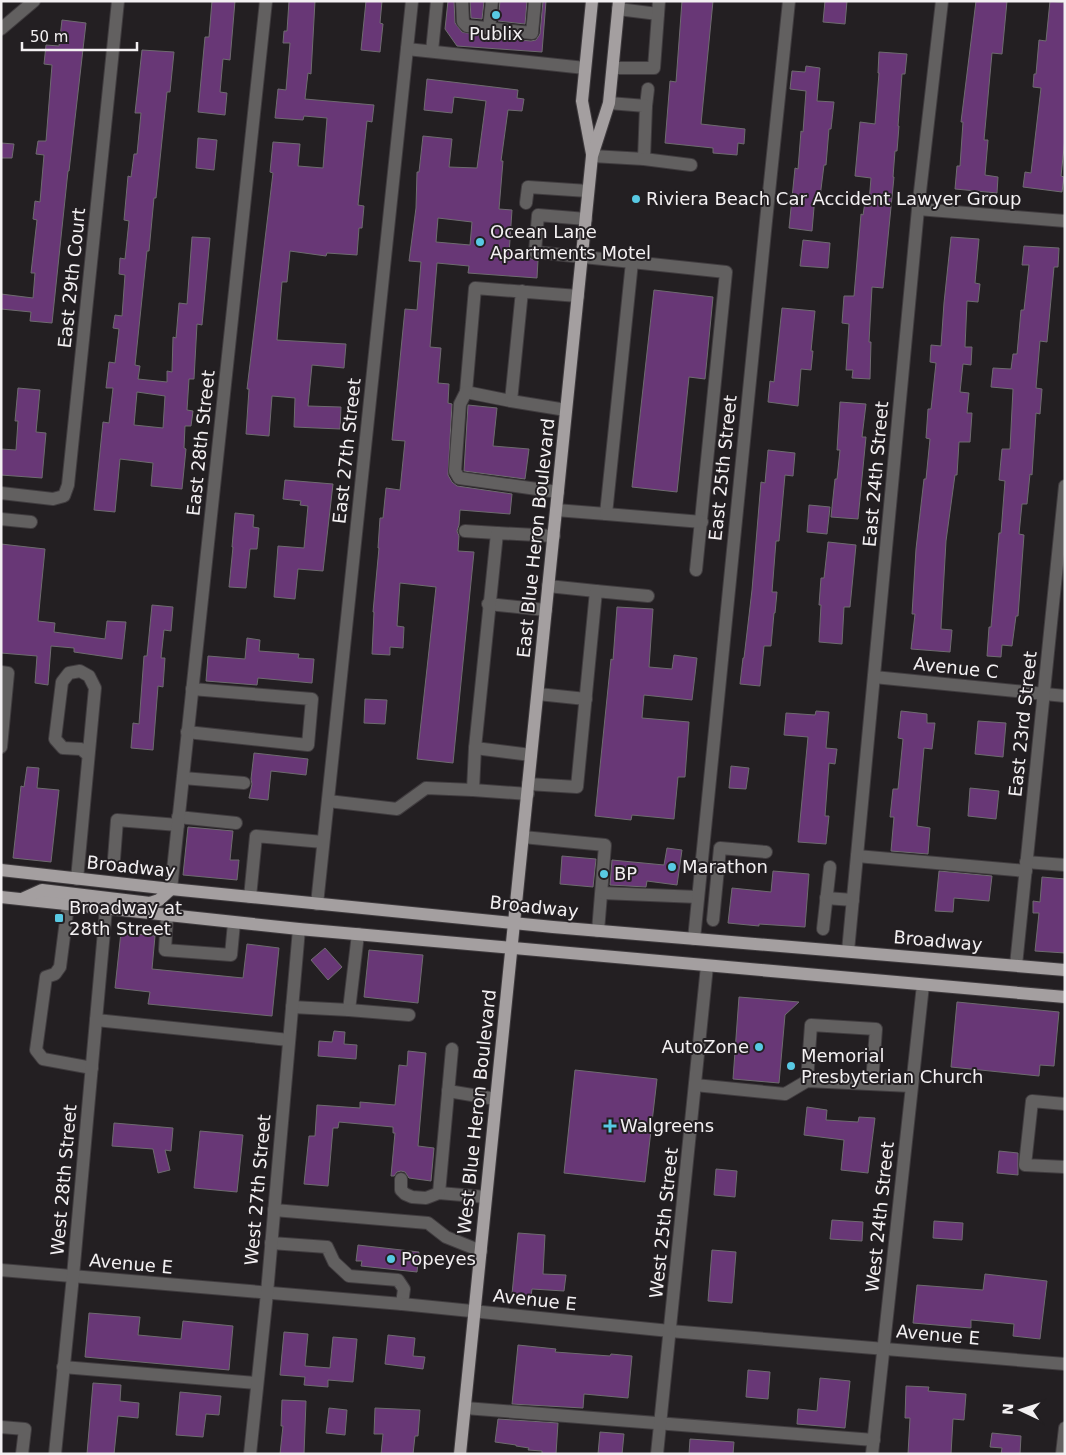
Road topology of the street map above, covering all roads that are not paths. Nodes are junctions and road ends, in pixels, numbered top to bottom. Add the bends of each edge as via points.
1 (34, 1) edge
2 (118, 1) edge
3 (266, 1) edge
4 (412, 1) edge
5 (438, 1) edge
6 (462, 1) edge
7 (492, 1) edge
8 (535, 1) edge
9 (592, 1) edge
10 (789, 1) edge
11 (942, 1) edge
12 (619, 5) edge
13 (658, 7) edge
14 (1, 29) edge
15 (489, 29) junction
16 (407, 49) junction
17 (432, 52) junction
18 (586, 68) junction
19 (613, 68) junction
20 (648, 89) dead end
21 (609, 103) junction
22 (646, 106) junction
23 (592, 156) junction
24 (644, 159) junction
25 (691, 164) dead end
26 (588, 192) junction
27 (526, 203) dead end
28 (918, 210) junction
29 (586, 219) junction
30 (1065, 221) edge
31 (582, 256) junction
32 (632, 262) junction
33 (522, 292) junction
34 (578, 296) junction
35 (466, 392) junction
36 (511, 401) junction
37 (566, 410) junction
38 (1065, 486) edge
39 (558, 492) junction
40 (1, 493) edge
41 (556, 510) junction
42 (606, 514) junction
43 (1, 519) edge
44 (31, 522) dead end
45 (702, 522) junction
46 (465, 531) dead end
47 (497, 533) junction
48 (554, 536) junction
49 (696, 570) dead end
50 (548, 586) junction
51 (596, 591) junction
52 (648, 596) dead end
53 (488, 604) junction
54 (546, 610) junction
55 (5, 673) edge
56 (874, 677) junction
57 (192, 689) junction
58 (538, 694) junction
59 (1043, 694) junction
60 (1065, 696) edge
61 (586, 699) junction
62 (187, 732) junction
63 (1, 747) edge
64 (475, 748) junction
65 (88, 755) junction
66 (531, 755) junction
67 (183, 778) junction
68 (244, 783) dead end
69 (528, 789) junction
70 (473, 790) junction
71 (328, 801) junction
72 (178, 822) junction
73 (236, 823) dead end
74 (523, 837) junction
75 (323, 842) junction
76 (703, 846) junction
77 (720, 848) junction
78 (766, 852) dead end
79 (857, 856) junction
80 (114, 859) dead end
81 (1065, 865) edge
82 (1026, 866) junction
83 (830, 867) dead end
84 (1, 870) edge
85 (77, 879) junction
86 (171, 889) junction
87 (602, 892) junction
88 (1, 897) edge
89 (250, 897) junction
90 (698, 897) junction
91 (826, 898) junction
92 (20, 900) junction
93 (853, 900) junction
94 (317, 904) junction
95 (68, 905) junction
96 (106, 910) junction
97 (167, 916) junction
98 (713, 920) dead end
99 (234, 923) junction
100 (514, 923) junction
101 (299, 929) junction
102 (823, 929) dead end
103 (598, 931) junction
104 (358, 934) junction
105 (694, 939) junction
106 (511, 948) junction
107 (848, 951) junction
108 (1016, 965) junction
109 (707, 966) junction
110 (1065, 970) edge
111 (923, 984) junction
112 (1065, 997) edge
113 (292, 1007) junction
114 (349, 1010) junction
115 (409, 1015) dead end
116 (96, 1020) junction
117 (289, 1040) junction
118 (452, 1049) dead end
119 (92, 1068) junction
120 (807, 1081) junction
121 (872, 1083) junction
122 (695, 1085) junction
123 (911, 1086) junction
124 (448, 1091) junction
125 (496, 1099) junction
126 (1065, 1104) edge
127 (1065, 1166) edge
128 (401, 1179) dead end
129 (438, 1193) junction
130 (486, 1197) junction
131 (274, 1210) junction
132 (271, 1243) junction
133 (481, 1251) junction
134 (1, 1270) edge
135 (73, 1276) junction
136 (267, 1293) junction
137 (402, 1304) junction
138 (474, 1312) junction
139 (670, 1331) junction
140 (883, 1348) junction
141 (1065, 1364) edge
142 (64, 1367) junction
143 (258, 1383) junction
144 (464, 1408) junction
145 (661, 1422) junction
146 (1, 1427) edge
147 (1065, 1428) edge
148 (874, 1440) junction
149 (22, 1454) edge
150 (54, 1454) edge
151 (250, 1454) edge
152 (460, 1454) edge
153 (657, 1454) edge
154 (872, 1454) edge
155 (1062, 1454) edge

1 - 14 street
2 - 40 street, East 29th Court via 68,485 64,496 53,499
3 - 57 street, East 28th Street
4 - 16 street, East 27th Street
5 - 17 street
6 - 15 street via 463,22 467,26
7 - 15 street
8 - 15 street via 532,33
9 - 18 main road, East Blue Heron Boulevard
10 - 76 street, East 25th Street
11 - 28 street, East 24th Street
12 - 13 street
12 - 19 main road, East Blue Heron Boulevard
13 - 19 street via 654,68
16 - 17 street
16 - 71 street, East 27th Street
17 - 18 street
18 - 23 main road, East Blue Heron Boulevard via 582,101
19 - 21 main road, East Blue Heron Boulevard
20 - 22 street
21 - 22 street
21 - 23 main road, East Blue Heron Boulevard
22 - 24 street
23 - 24 street
23 - 26 main road, East Blue Heron Boulevard
24 - 25 street
26 - 27 street via 528,186
26 - 29 main road, East Blue Heron Boulevard
28 - 30 street
28 - 56 street, East 24th Street
29 - 31 main road, East Blue Heron Boulevard
29 - 31 street via 538,215 535,252
31 - 32 street
31 - 34 main road, East Blue Heron Boulevard
32 - 42 street
32 - 45 street via 726,272
33 - 34 street
33 - 35 street via 475,288
33 - 36 street
34 - 37 main road, East Blue Heron Boulevard
35 - 36 street
35 - 39 street via 460,404 455,471 459,478
36 - 37 street
37 - 39 main road, East Blue Heron Boulevard
38 - 59 street, East 23rd Street
39 - 41 main road, East Blue Heron Boulevard
41 - 42 street
41 - 48 main road, East Blue Heron Boulevard
42 - 45 street
43 - 44 street
45 - 49 street
46 - 47 street
47 - 48 street
47 - 53 street
48 - 50 main road, East Blue Heron Boulevard
50 - 51 street
50 - 54 main road, East Blue Heron Boulevard
51 - 52 street
51 - 61 street
53 - 54 street
53 - 64 street
54 - 58 main road, East Blue Heron Boulevard
55 - 63 street
56 - 59 street, Avenue C
56 - 79 street, East 24th Street
57 - 62 street, East 28th Street
57 - 62 street via 312,699 308,745
58 - 61 street
58 - 66 main road, East Blue Heron Boulevard
59 - 60 street, Avenue C
59 - 82 street, East 23rd Street
61 - 69 street via 577,788
62 - 67 street, East 28th Street
64 - 66 street
64 - 70 street
65 - 65 street via 95,688 89,676 80,671 69,673 62,682 55,738 63,748 81,749
65 - 85 street
66 - 69 main road, East Blue Heron Boulevard
67 - 68 street
67 - 72 street, East 28th Street
69 - 70 street
69 - 74 main road, East Blue Heron Boulevard
70 - 71 street via 426,788 396,809
71 - 75 street, East 27th Street
72 - 73 street
72 - 80 street via 117,820
72 - 86 street, East 28th Street
74 - 87 street via 605,845
74 - 100 main road, East Blue Heron Boulevard
75 - 89 street via 256,836
75 - 94 street, East 27th Street
76 - 77 street
76 - 90 street, East 25th Street
77 - 78 street
77 - 98 street
79 - 82 street
79 - 93 street, East 24th Street
81 - 82 street
82 - 108 street, East 23rd Street
83 - 91 street
84 - 85 main road, Broadway
85 - 86 main road, Broadway
86 - 89 main road, Broadway
86 - 92 main road via 150,903 42,890
87 - 90 street
87 - 103 street
88 - 92 main road
89 - 94 main road, Broadway
90 - 105 street, East 25th Street
91 - 93 street
91 - 102 street
92 - 95 main road
93 - 107 street, East 24th Street
94 - 100 main road, Broadway
95 - 96 main road
95 - 119 street via 60,967 55,974 46,977 36,1050 42,1059
96 - 97 main road
96 - 116 street, West 28th Street
97 - 99 main road
97 - 99 street via 164,950 232,955
99 - 101 main road
100 - 103 main road, Broadway
100 - 106 main road, West Blue Heron Boulevard
101 - 104 main road
101 - 113 street, West 27th Street
103 - 105 main road, Broadway
104 - 106 main road
104 - 114 street
105 - 107 main road, Broadway
106 - 109 main road
106 - 125 main road, West Blue Heron Boulevard
107 - 108 main road, Broadway
108 - 110 main road, Broadway
109 - 111 main road
109 - 122 street, West 25th Street
111 - 112 main road
111 - 123 street, West 24th Street
113 - 114 street
113 - 117 street, West 27th Street
114 - 115 street
116 - 117 street
116 - 119 street, West 28th Street
117 - 131 street, West 27th Street
118 - 124 street
119 - 135 street, West 28th Street
120 - 121 street
120 - 121 street via 811,1025 876,1030
120 - 122 street via 785,1094
121 - 123 street
122 - 139 street, West 25th Street
123 - 140 street, West 24th Street
124 - 125 street
124 - 129 street
125 - 130 main road, West Blue Heron Boulevard
126 - 127 street via 1032,1101 1024,1165
128 - 129 street via 404,1194 426,1198
129 - 130 street
130 - 133 main road, West Blue Heron Boulevard
131 - 132 street, West 27th Street
131 - 133 street via 428,1223 446,1237
132 - 136 street, West 27th Street
132 - 137 street via 327,1247 334,1262 349,1276 398,1280 404,1289
133 - 138 main road, West Blue Heron Boulevard
134 - 135 street, Avenue E
135 - 136 street, Avenue E
135 - 142 street, West 28th Street
136 - 137 street, Avenue E
136 - 143 street, West 27th Street
137 - 138 street, Avenue E
138 - 139 street, Avenue E
138 - 144 main road, West Blue Heron Boulevard
139 - 140 street, Avenue E
139 - 145 street, West 25th Street
140 - 141 street, Avenue E
140 - 148 street, West 24th Street
142 - 143 street
142 - 150 street, West 28th Street
143 - 151 street, West 27th Street
144 - 145 street
144 - 152 main road, West Blue Heron Boulevard
145 - 148 street
145 - 153 street, West 25th Street
146 - 149 street via 25,1429
147 - 155 street
148 - 154 street, West 24th Street

